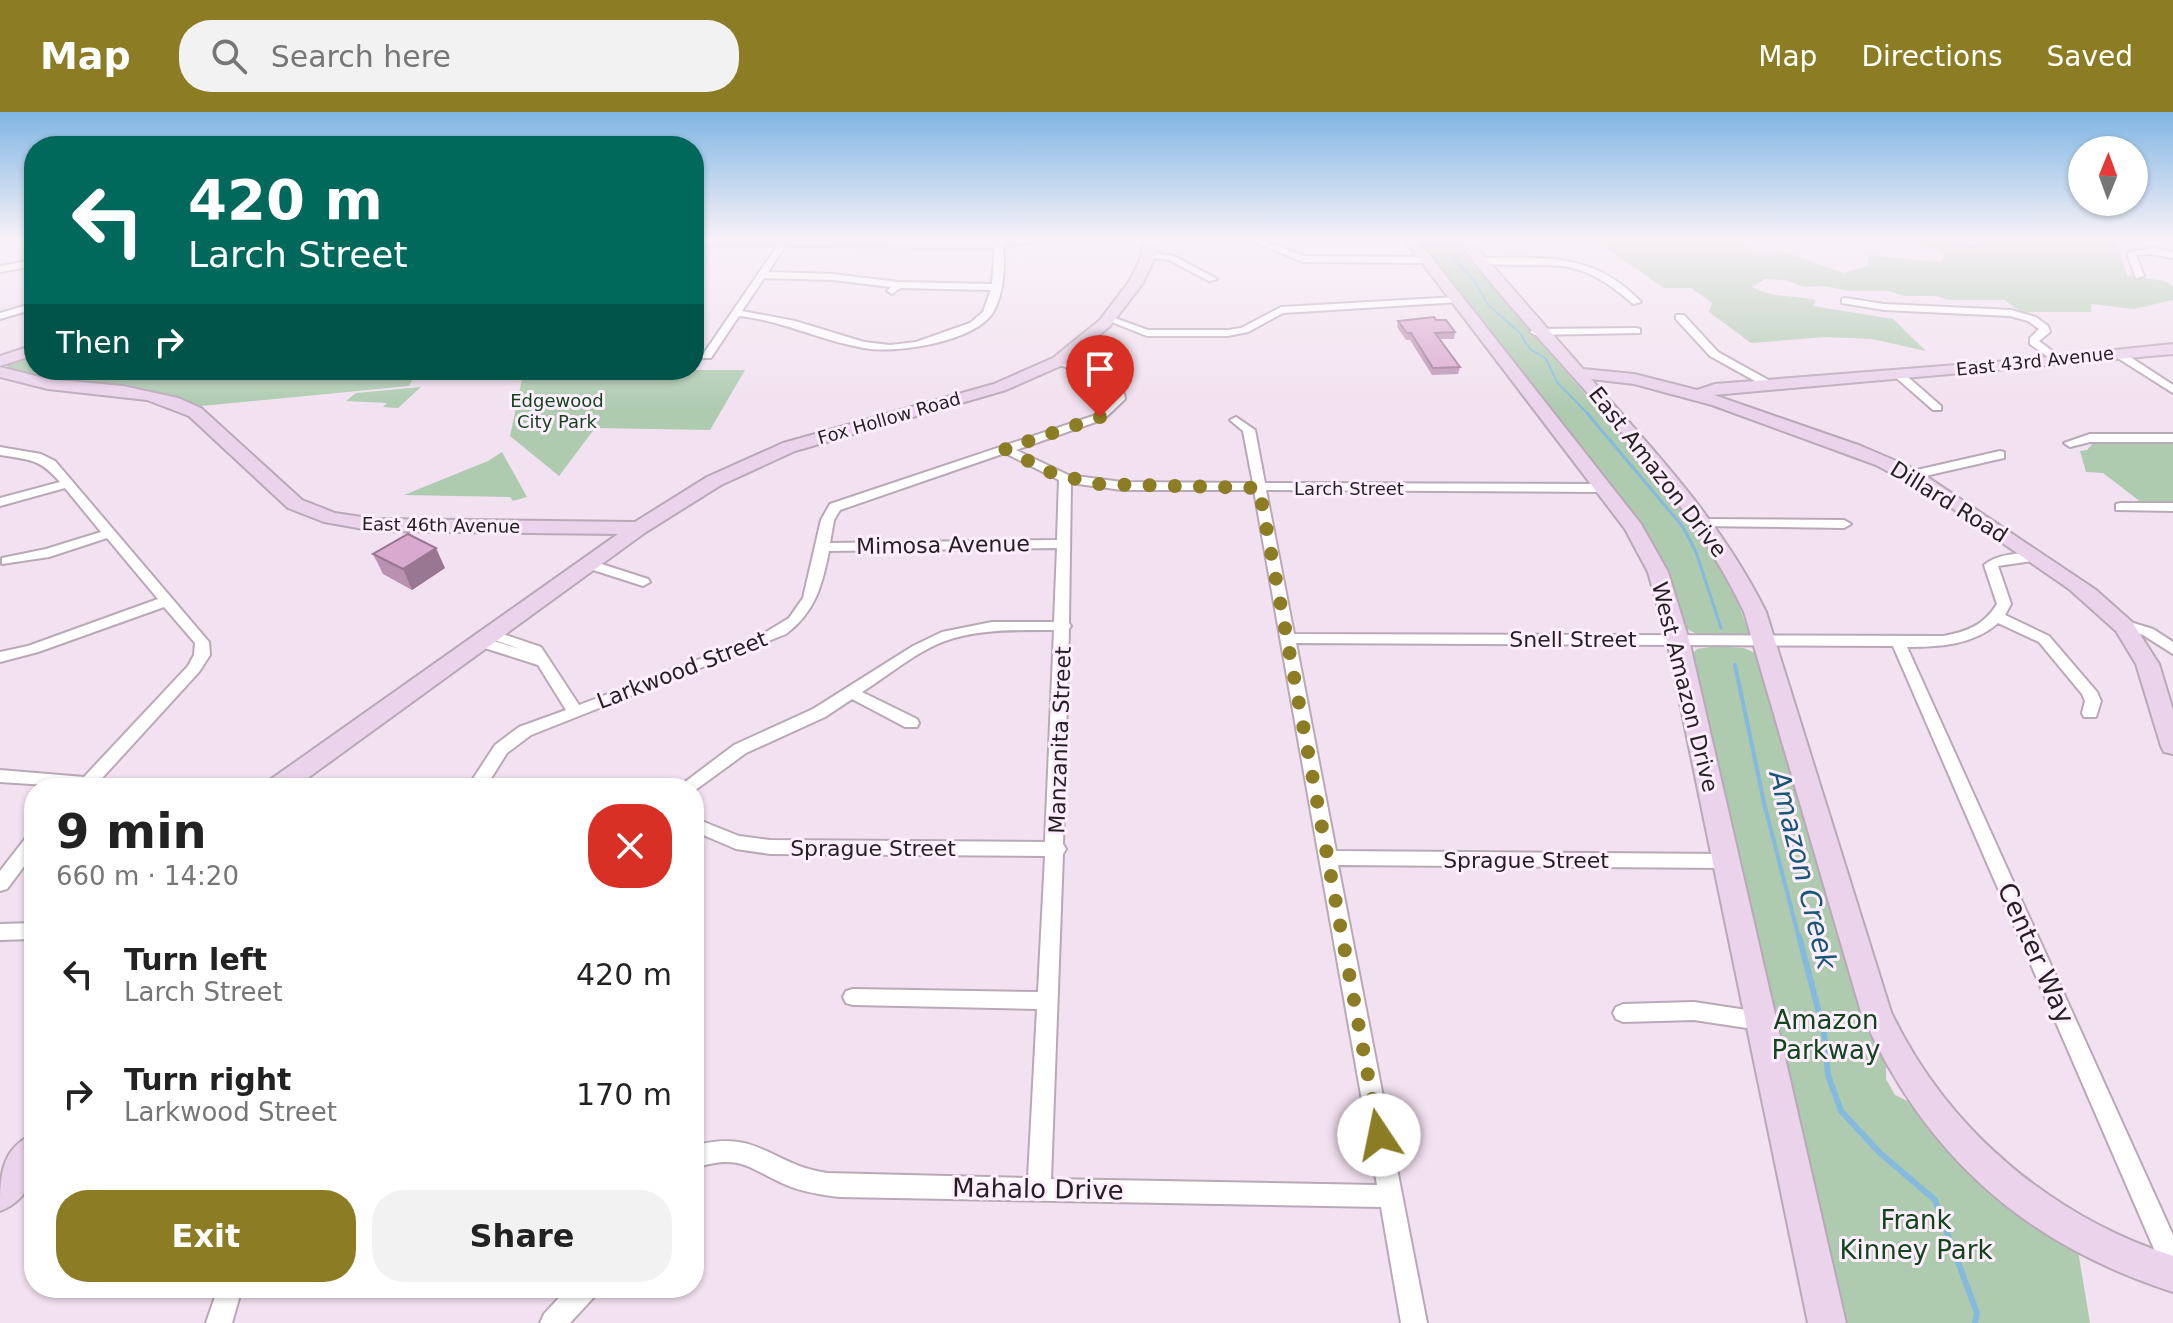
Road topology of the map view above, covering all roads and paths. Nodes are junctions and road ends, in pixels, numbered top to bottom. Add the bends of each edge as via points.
1 (748, 296) edge
2 (993, 296) edge
3 (1126, 296) edge
4 (1454, 296) edge
5 (1510, 296) edge
6 (1629, 296) edge
7 (1457, 300) junction
8 (1845, 301) dead end
9 (1636, 302) dead end
10 (24, 309) edge
11 (736, 313) junction
12 (0, 316) edge
13 (1680, 317) dead end
14 (1109, 319) junction
15 (1636, 331) dead end
16 (1539, 332) junction
17 (2173, 349) edge
18 (24, 353) edge
19 (2117, 353) junction
20 (707, 356) dead end
21 (2058, 359) junction
22 (0, 361) edge
23 (1059, 361) junction
24 (0, 372) edge
25 (1897, 373) junction
26 (1580, 374) junction
27 (24, 379) edge
28 (31, 380) edge
29 (1768, 384) junction
30 (2173, 390) edge
31 (1696, 396) junction
32 (1937, 408) dead end
33 (1236, 420) dead end
34 (2173, 438) edge
35 (2070, 443) dead end
36 (1005, 449) junction
37 (0, 451) edge
38 (2000, 455) dead end
39 (1912, 475) junction
40 (1065, 478) junction
41 (67, 484) junction
42 (1259, 488) junction
43 (1605, 488) junction
44 (0, 502) edge
45 (2121, 507) dead end
46 (2173, 507) edge
47 (1704, 523) junction
48 (1844, 524) dead end
49 (639, 528) junction
50 (110, 533) junction
51 (1064, 544) junction
52 (822, 547) junction
53 (2034, 557) junction
54 (7, 561) dead end
55 (589, 564) junction
56 (643, 582) dead end
57 (167, 601) junction
58 (1998, 617) junction
59 (2120, 623) junction
60 (1064, 626) junction
61 (486, 638) junction
62 (1286, 638) junction
63 (1678, 640) junction
64 (1763, 641) junction
65 (1898, 642) junction
66 (2173, 649) edge
67 (0, 657) edge
68 (852, 693) junction
69 (574, 710) junction
70 (2090, 713) dead end
71 (911, 723) dead end
72 (2173, 746) edge
73 (0, 776) edge
74 (93, 778) edge
75 (290, 778) edge
76 (481, 778) edge
77 (700, 778) edge
78 (24, 779) edge
79 (704, 828) edge
80 (1057, 849) junction
81 (24, 853) edge
82 (1327, 858) junction
83 (1726, 861) junction
84 (0, 884) edge
85 (24, 931) edge
86 (0, 932) edge
87 (853, 997) dead end
88 (1048, 1001) junction
89 (1623, 1013) dead end
90 (1760, 1021) junction
91 (704, 1155) edge
92 (24, 1163) edge
93 (1039, 1189) junction
94 (0, 1194) edge
95 (1391, 1196) junction
96 (2173, 1263) edge
97 (2173, 1274) edge
98 (227, 1298) edge
99 (576, 1298) edge
100 (219, 1323) edge
101 (553, 1323) edge
102 (1414, 1323) edge
103 (1827, 1323) edge

1 - 11 street
2 - 11 street via 982,319 908,348 856,346 774,316
3 - 14 street, Fox Hollow Road
4 - 7 street, West Amazon Drive
5 - 16 street, East Amazon Drive
6 - 9 street
7 - 14 street via 1281,310 1228,333 1147,333
7 - 43 street, West Amazon Drive
8 - 21 street via 1886,310 2025,316 2046,330 2035,344
10 - 12 street
11 - 20 street
13 - 29 street via 1714,354
14 - 23 street, Fox Hollow Road
15 - 16 street
16 - 26 street, East Amazon Drive
17 - 19 street, East 43rd Avenue
18 - 22 street
19 - 21 street, East 43rd Avenue
19 - 30 street
21 - 25 street, East 43rd Avenue
23 - 36 street, Larkwood Street via 1112,382 1119,399 1100,417
23 - 49 street, Fox Hollow Road via 1000,387 789,447 714,481
24 - 27 street, East 46th Avenue
25 - 29 street, East 43rd Avenue
25 - 32 street
26 - 31 street, Dillard Road via 1614,375
26 - 47 street, East Amazon Drive
28 - 49 street, East 46th Avenue via 147,395 182,405 295,504 331,518 372,525
29 - 31 street, East 43rd Avenue
31 - 39 street, Dillard Road
33 - 42 street via 1249,430
34 - 35 street via 2090,438
36 - 40 street, Larch Street
36 - 52 street, Larkwood Street via 835,507
37 - 41 street via 43,459
38 - 39 street
39 - 53 street, Dillard Road
40 - 42 street, Larch Street via 1122,486
40 - 51 street, Manzanita Street
41 - 44 street
41 - 50 street
42 - 43 street, Larch Street
42 - 62 street
43 - 63 street, West Amazon Drive via 1646,549
45 - 46 street
47 - 48 street
47 - 64 street, East Amazon Drive via 1740,579
49 - 55 street, Fox Hollow Road
50 - 54 street
50 - 57 street
51 - 52 street, Mimosa Avenue
51 - 60 street, Manzanita Street
52 - 69 street, Larkwood Street via 811,601 785,629
53 - 58 street via 1991,565 2004,604
53 - 59 street, Dillard Road
55 - 56 street
55 - 61 street, Fox Hollow Road
57 - 67 street
57 - 74 street via 202,642 202,655
58 - 65 street, Snell Street via 1965,637
58 - 70 street via 2048,642 2089,692
59 - 66 street via 2148,632
59 - 72 street, Dillard Road via 2152,673
60 - 68 street via 958,631 918,649
60 - 80 street, Manzanita Street
61 - 69 street via 519,657 545,662
61 - 75 street, Fox Hollow Road
62 - 63 street, Snell Street
62 - 82 street
63 - 64 street, Snell Street
63 - 83 street, West Amazon Drive
64 - 65 street, Snell Street
64 - 97 street, East Amazon Drive via 1867,986 1897,1060 1941,1118 2017,1194 2078,1235
65 - 96 street, Center Way
68 - 71 street
68 - 77 street via 740,749
69 - 76 street, Larkwood Street via 510,740
73 - 78 street
79 - 80 street, Sprague Street via 736,842 770,847
80 - 88 street, Manzanita Street
81 - 84 street
82 - 83 street, Sprague Street
82 - 95 street
83 - 90 street, West Amazon Drive
85 - 86 street
87 - 88 street
88 - 93 street, Manzanita Street
89 - 90 street via 1694,1011
90 - 103 street, West Amazon Drive
91 - 93 street, Mahalo Drive via 741,1151 805,1180 840,1186
92 - 94 street
93 - 95 street, Mahalo Drive
95 - 102 street
98 - 100 street
99 - 101 street

